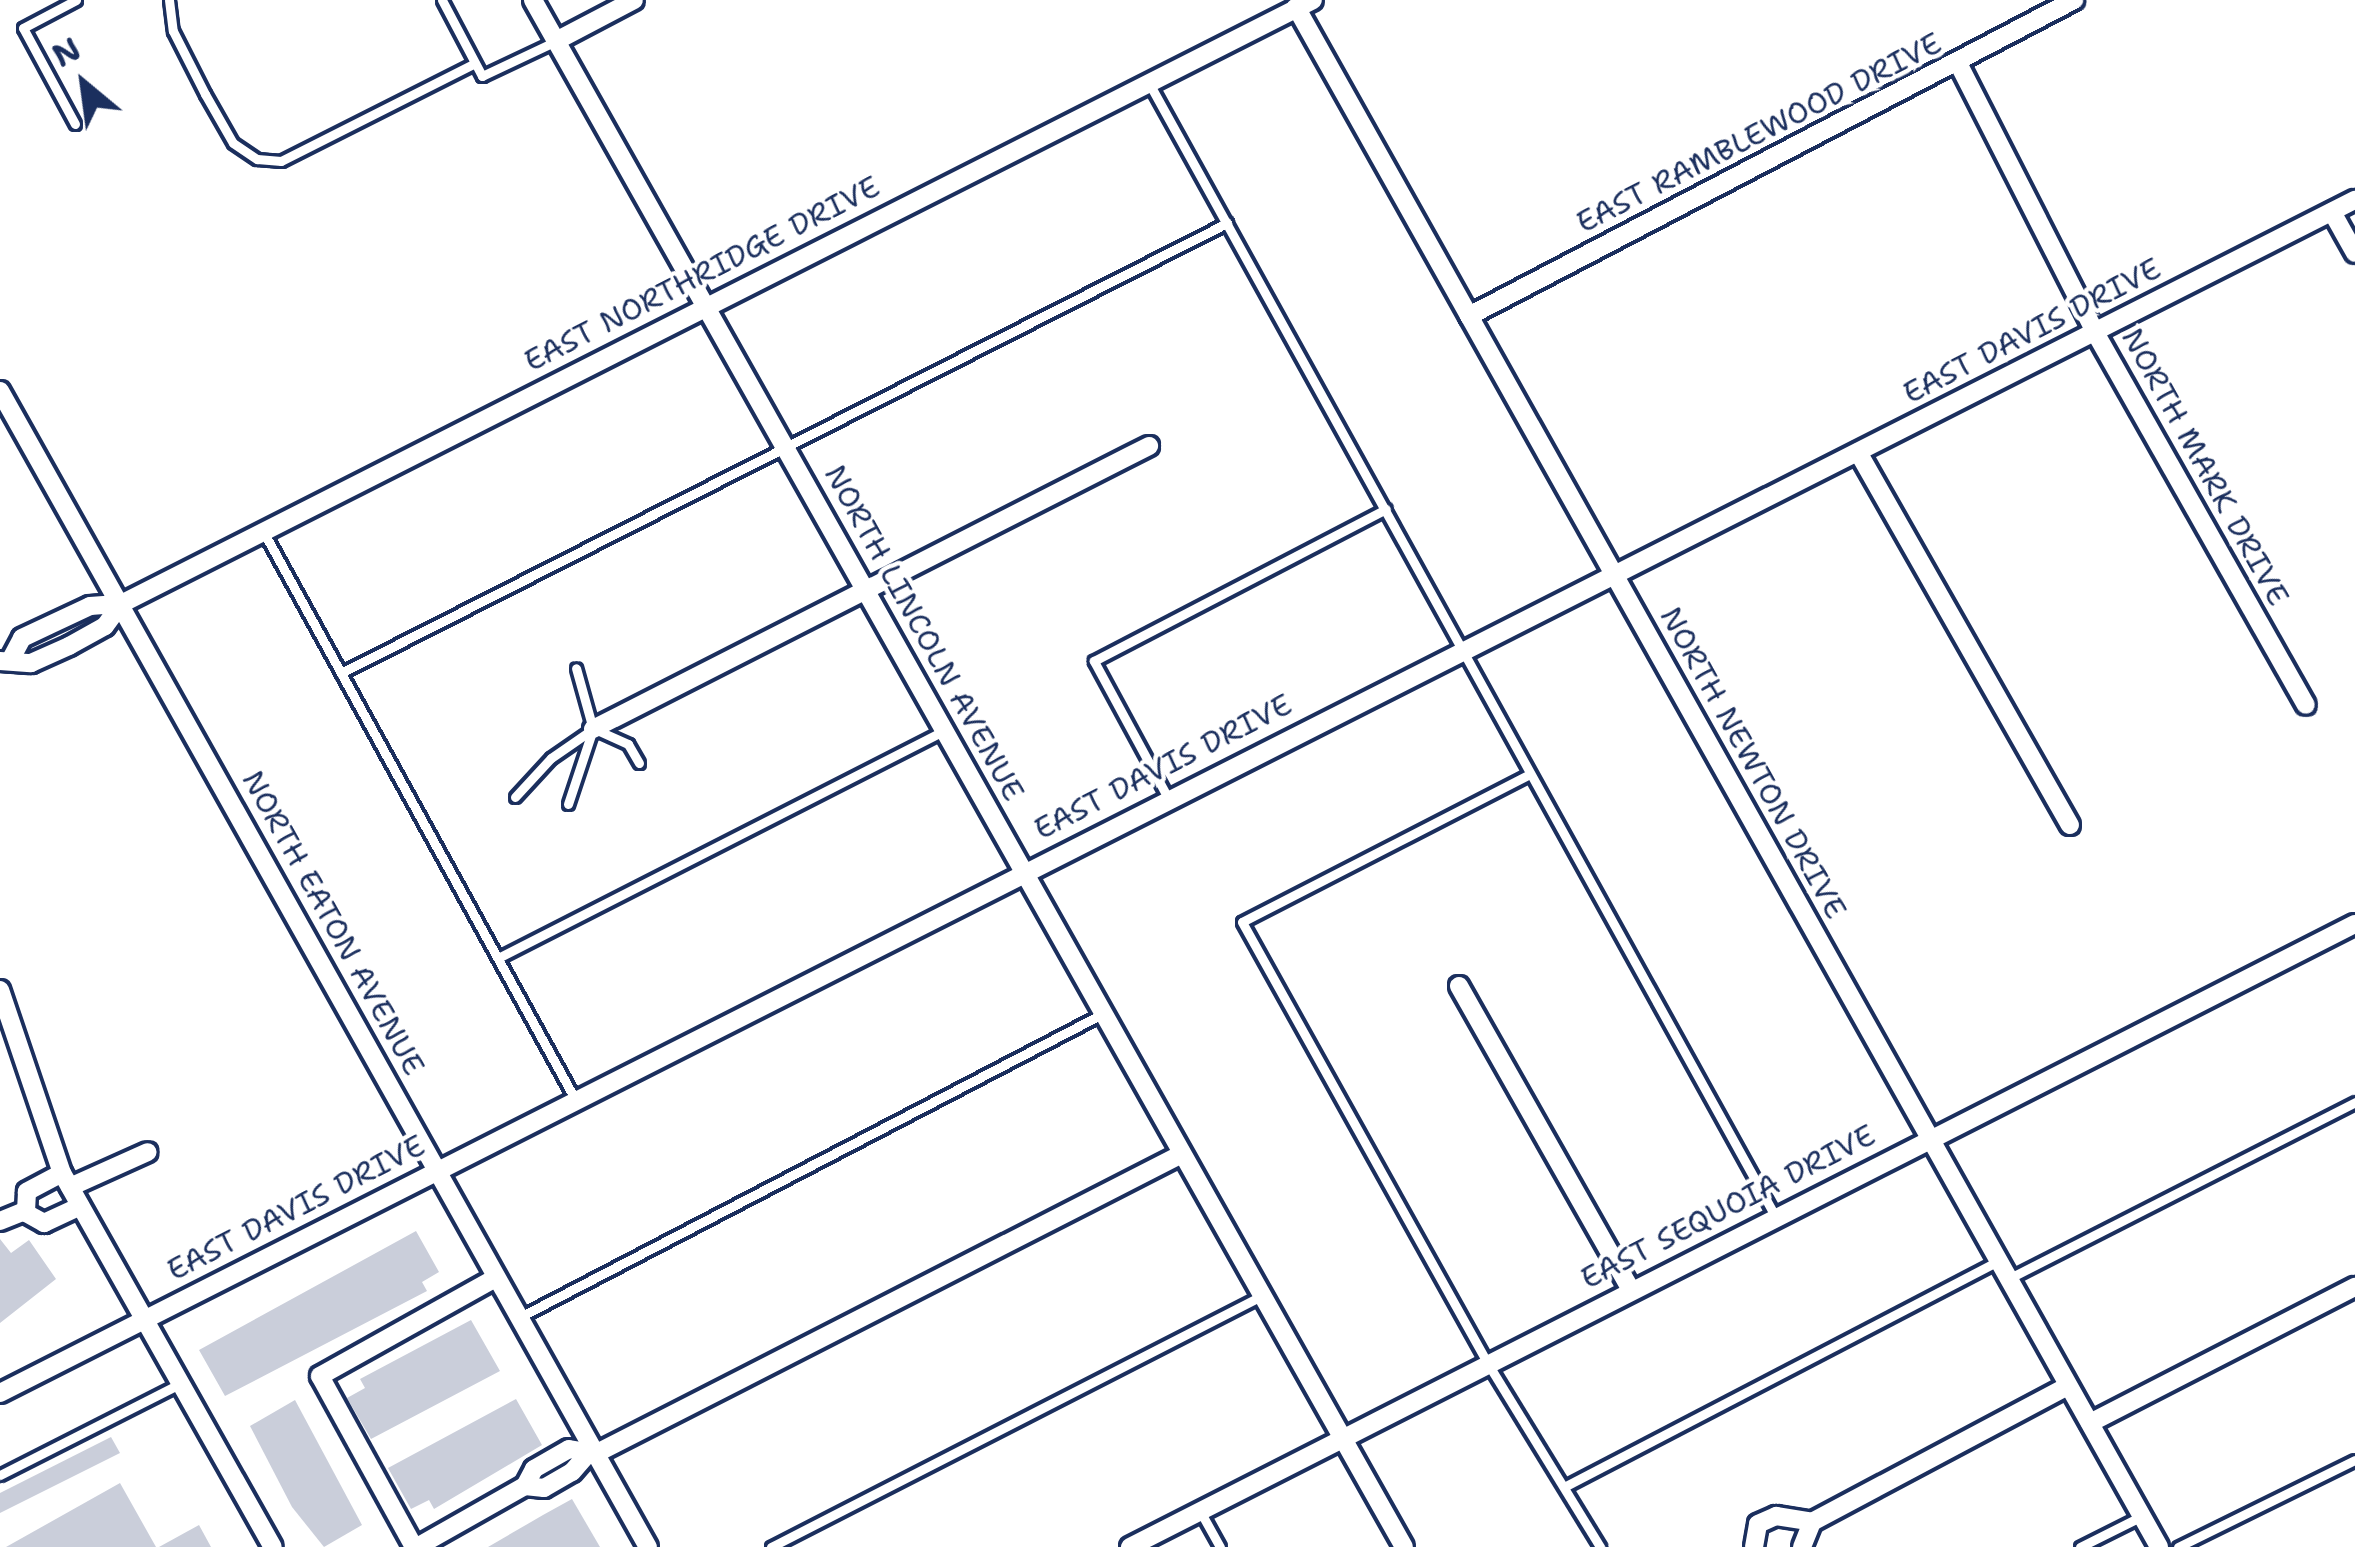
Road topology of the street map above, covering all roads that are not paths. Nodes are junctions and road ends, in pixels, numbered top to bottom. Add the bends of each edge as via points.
1 (76, 0) edge
2 (169, 0) edge
3 (442, 0) edge
4 (533, 0) edge
5 (634, 0) edge
6 (2074, 0) edge
7 (1305, 3) edge
8 (556, 41) junction
9 (475, 62) junction
10 (1958, 64) junction
11 (1147, 80) junction
12 (75, 124) dead end
13 (2355, 200) edge
14 (2332, 212) junction
15 (1227, 223) junction
16 (2355, 253) edge
17 (705, 306) junction
18 (1469, 316) junction
19 (2096, 334) junction
20 (0, 391) edge
21 (1149, 446) dead end
22 (785, 447) junction
23 (1858, 452) junction
24 (1386, 509) junction
25 (263, 531) junction
26 (1612, 572) junction
27 (864, 588) junction
28 (121, 604) junction
29 (1460, 650) junction
30 (6, 659) edge
31 (576, 668) dead end
32 (341, 673) junction
33 (2306, 705) dead end
34 (593, 729) junction
35 (945, 730) junction
36 (639, 763) dead end
37 (1526, 776) junction
38 (515, 797) dead end
39 (1168, 798) junction
40 (568, 804) dead end
41 (2071, 825) dead end
42 (1024, 871) junction
43 (2355, 924) edge
44 (498, 958) junction
45 (1459, 986) dead end
46 (0, 990) edge
47 (1104, 1013) junction
48 (576, 1101) junction
49 (2355, 1102) edge
50 (1928, 1138) junction
51 (148, 1152) dead end
52 (1182, 1154) junction
53 (436, 1170) junction
54 (66, 1180) junction
55 (80, 1206) junction
56 (25, 1211) junction
57 (1775, 1216) junction
58 (0, 1221) edge
59 (1998, 1261) junction
60 (496, 1278) junction
61 (2008, 1280) junction
62 (2355, 1288) edge
63 (1631, 1290) junction
64 (1263, 1295) junction
65 (520, 1317) junction
66 (145, 1319) junction
67 (1488, 1364) junction
68 (181, 1383) junction
69 (2068, 1386) junction
70 (0, 1393) edge
71 (2090, 1423) junction
72 (1342, 1438) junction
73 (591, 1452) junction
74 (2355, 1460) edge
75 (0, 1475) edge
76 (1566, 1486) junction
77 (1200, 1511) junction
78 (2141, 1516) junction
79 (1812, 1522) junction
80 (272, 1547) edge
81 (416, 1547) edge
82 (648, 1547) edge
83 (771, 1547) edge
84 (1130, 1547) edge
85 (1220, 1547) edge
86 (1404, 1547) edge
87 (1600, 1547) edge
88 (1754, 1547) edge
89 (1802, 1547) edge
90 (2080, 1547) edge
91 (2159, 1547) edge
92 (2178, 1547) edge

1 - 12 lane via 23,28
2 - 9 lane via 172,31 205,94 233,143 257,159 281,160
3 - 9 lane
4 - 8 street, NORTH LINCOLN AVENUE
5 - 8 street
6 - 10 street, EAST RAMBLEWOOD DRIVE
7 - 11 street, EAST NORTHRIDGE DRIVE
7 - 18 street, NORTH NEWTON DRIVE
8 - 9 lane via 482,76
8 - 17 street, NORTH LINCOLN AVENUE
10 - 18 street, EAST RAMBLEWOOD DRIVE
10 - 19 street, NORTH MARK DRIVE
11 - 15 lane
11 - 17 street, EAST NORTHRIDGE DRIVE
13 - 14 street, EAST DAVIS DRIVE
14 - 16 street
14 - 19 street, EAST DAVIS DRIVE
15 - 22 lane
15 - 24 lane
17 - 22 street, NORTH LINCOLN AVENUE
17 - 25 street, EAST NORTHRIDGE DRIVE
18 - 26 street, NORTH NEWTON DRIVE
19 - 23 street, EAST DAVIS DRIVE
19 - 33 street, NORTH MARK DRIVE
20 - 28 street, NORTH EATON AVENUE
21 - 27 street
22 - 27 street, NORTH LINCOLN AVENUE
22 - 32 lane
23 - 26 street, EAST DAVIS DRIVE
23 - 41 street
24 - 29 lane
24 - 39 lane via 1094,661
25 - 28 street, EAST NORTHRIDGE DRIVE
25 - 32 lane
26 - 29 street, EAST DAVIS DRIVE
26 - 50 street, NORTH NEWTON DRIVE
27 - 34 street
27 - 35 street, NORTH LINCOLN AVENUE
28 - 30 street, EAST NORTHRIDGE DRIVE via 105,626 69,646 31,662
28 - 53 street, NORTH EATON AVENUE
29 - 37 lane
29 - 39 street, EAST DAVIS DRIVE
31 - 34 lane
32 - 44 lane
34 - 36 lane via 628,744
34 - 38 lane
34 - 40 lane
35 - 42 street, NORTH LINCOLN AVENUE
35 - 44 lane
37 - 57 lane
37 - 67 lane via 1242,922
39 - 42 street, EAST DAVIS DRIVE
42 - 47 street, NORTH LINCOLN AVENUE
42 - 48 street, EAST DAVIS DRIVE
43 - 50 street, EAST SEQUOIA DRIVE
44 - 48 lane
45 - 63 street
46 - 54 street
47 - 52 street, NORTH LINCOLN AVENUE
47 - 65 lane
48 - 53 street, EAST DAVIS DRIVE
49 - 61 lane
50 - 57 street, EAST SEQUOIA DRIVE
50 - 59 street, NORTH NEWTON DRIVE
51 - 54 street
52 - 64 street, NORTH LINCOLN AVENUE
52 - 73 street
53 - 60 street, NORTH EATON AVENUE
53 - 66 street, EAST DAVIS DRIVE
54 - 55 street
54 - 56 street via 27,1192
55 - 56 street via 44,1223
55 - 66 street
56 - 58 street
57 - 63 street, EAST SEQUOIA DRIVE
59 - 61 street, NORTH NEWTON DRIVE
59 - 76 lane
60 - 65 street, NORTH EATON AVENUE
60 - 81 street via 320,1376
61 - 69 street, NORTH NEWTON DRIVE
62 - 71 street
63 - 67 street, EAST SEQUOIA DRIVE
64 - 72 street, NORTH LINCOLN AVENUE
64 - 83 lane
65 - 73 street, NORTH EATON AVENUE
66 - 68 street
66 - 70 street, EAST DAVIS DRIVE
67 - 72 street, EAST SEQUOIA DRIVE
67 - 76 lane
68 - 75 lane
68 - 80 street
69 - 71 street, NORTH NEWTON DRIVE
69 - 79 street
71 - 78 street, NORTH NEWTON DRIVE
72 - 77 street, EAST SEQUOIA DRIVE
72 - 86 street, NORTH LINCOLN AVENUE
73 - 81 street via 544,1488 525,1486
73 - 82 street, NORTH EATON AVENUE
74 - 92 lane
76 - 87 lane
77 - 84 street, EAST SEQUOIA DRIVE
77 - 85 lane
78 - 90 lane
78 - 91 street, NORTH NEWTON DRIVE
79 - 88 street via 1776,1516 1758,1524
79 - 89 street

